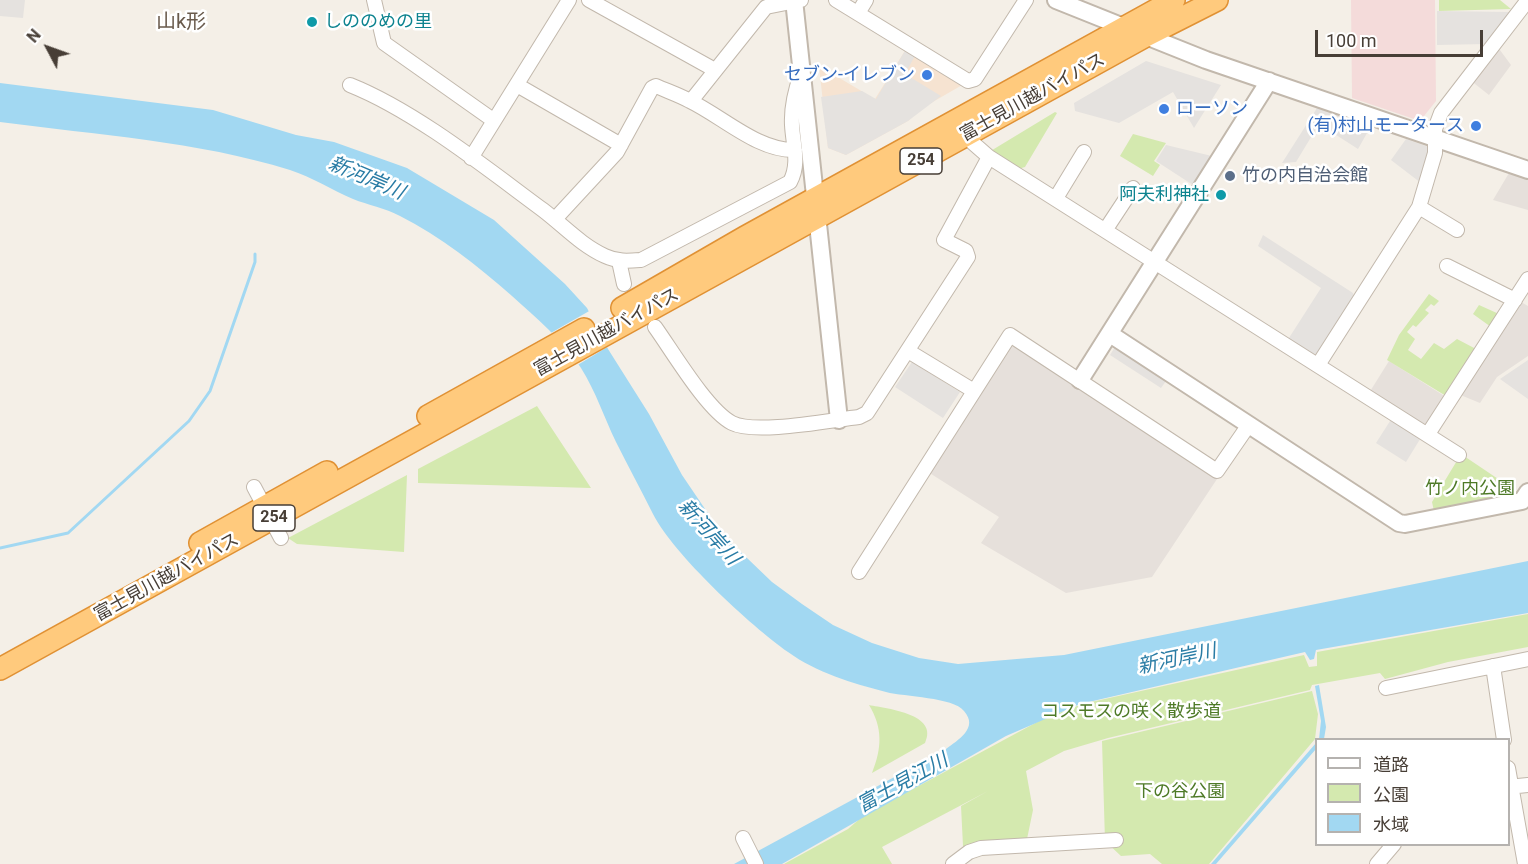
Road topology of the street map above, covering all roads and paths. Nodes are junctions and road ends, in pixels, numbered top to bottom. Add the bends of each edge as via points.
1 (374, 0) edge
2 (569, 0) edge
3 (589, 0) edge
4 (796, 0) edge
5 (836, 0) edge
6 (866, 0) edge
7 (1026, 0) edge
8 (1056, 0) edge
9 (1174, 0) edge
10 (1217, 0) edge
11 (1528, 0) edge
12 (858, 13) junction
13 (1122, 28) junction
14 (1144, 37) junction
15 (715, 70) junction
16 (802, 72) junction
17 (1269, 81) junction
18 (350, 85) dead end
19 (517, 85) junction
20 (691, 101) junction
21 (493, 120) junction
22 (965, 136) junction
23 (1436, 138) junction
24 (621, 145) junction
25 (795, 150) junction
26 (1084, 152) dead end
27 (989, 157) junction
28 (471, 158) junction
29 (1528, 170) edge
30 (1132, 188) dead end
31 (1056, 198) junction
32 (1419, 207) junction
33 (817, 208) junction
34 (555, 219) junction
35 (1106, 229) junction
36 (1457, 230) dead end
37 (619, 261) junction
38 (1156, 262) junction
39 (1447, 266) dead end
40 (1528, 279) edge
41 (624, 284) dead end
42 (1515, 300) junction
43 (656, 327) dead end
44 (1110, 334) junction
45 (908, 351) junction
46 (1318, 365) junction
47 (1080, 380) junction
48 (974, 391) junction
49 (839, 420) junction
50 (1248, 426) junction
51 (1428, 434) junction
52 (1459, 455) dead end
53 (254, 487) dead end
54 (1526, 499) edge
55 (273, 521) junction
56 (859, 572) dead end
57 (0, 653) edge
58 (1528, 659) edge
59 (1493, 666) junction
60 (0, 669) edge
61 (1386, 688) dead end
62 (1504, 738) edge
63 (1528, 785) edge
64 (1510, 787) edge
65 (742, 838) dead end
66 (1116, 840) dead end
67 (1392, 846) edge
68 (756, 864) edge
69 (953, 864) edge
70 (1377, 864) edge
71 (1524, 864) edge

1 - 21 street via 384,44
2 - 19 street
3 - 15 street
4 - 15 street via 766,7
4 - 16 street
5 - 12 street
6 - 12 street
7 - 12 street via 975,79 969,81
8 - 13 street
9 - 13 highway, 富士見川越バイパス / 254
10 - 14 highway, 富士見川越バイパス / 254
11 - 23 street via 1441,113
13 - 14 street
13 - 33 highway, 富士見川越バイパス / 254
14 - 17 street
14 - 22 highway, 富士見川越バイパス / 254
15 - 20 street
16 - 25 street via 793,98
16 - 33 street
17 - 23 street
17 - 38 street
18 - 28 street via 378,98
19 - 21 street
19 - 24 street
20 - 24 street via 656,86 652,88
20 - 25 street via 751,136 782,150
21 - 28 street
22 - 27 street
22 - 33 highway, 富士見川越バイパス / 254
23 - 29 street
23 - 32 street via 1436,153
24 - 34 street
25 - 37 street via 797,170 780,189 641,260
26 - 31 street
27 - 31 street
27 - 45 street via 944,240 966,251 968,257
28 - 34 street
30 - 35 street
31 - 35 street
32 - 36 street
32 - 46 street
33 - 49 street
33 - 55 highway, 富士見川越バイパス / 254 via 542,360
34 - 37 street via 587,247
35 - 38 street
37 - 41 street
38 - 44 street
38 - 46 street
39 - 42 street
40 - 42 street
42 - 51 street
43 - 49 street via 715,410 732,423 744,428 764,428
44 - 47 street
44 - 50 street
45 - 48 street
45 - 49 street via 867,413
46 - 51 street
47 - 48 street via 1010,335
47 - 50 street via 1217,471
48 - 56 street
50 - 54 street via 1399,523
51 - 52 street
53 - 55 street
55 - 57 highway, 富士見川越バイパス / 254
55 - 60 highway, 富士見川越バイパス / 254
58 - 59 street
59 - 61 street
59 - 62 street
63 - 64 street
64 - 71 street
65 - 68 street
66 - 69 street via 981,848
67 - 70 street

